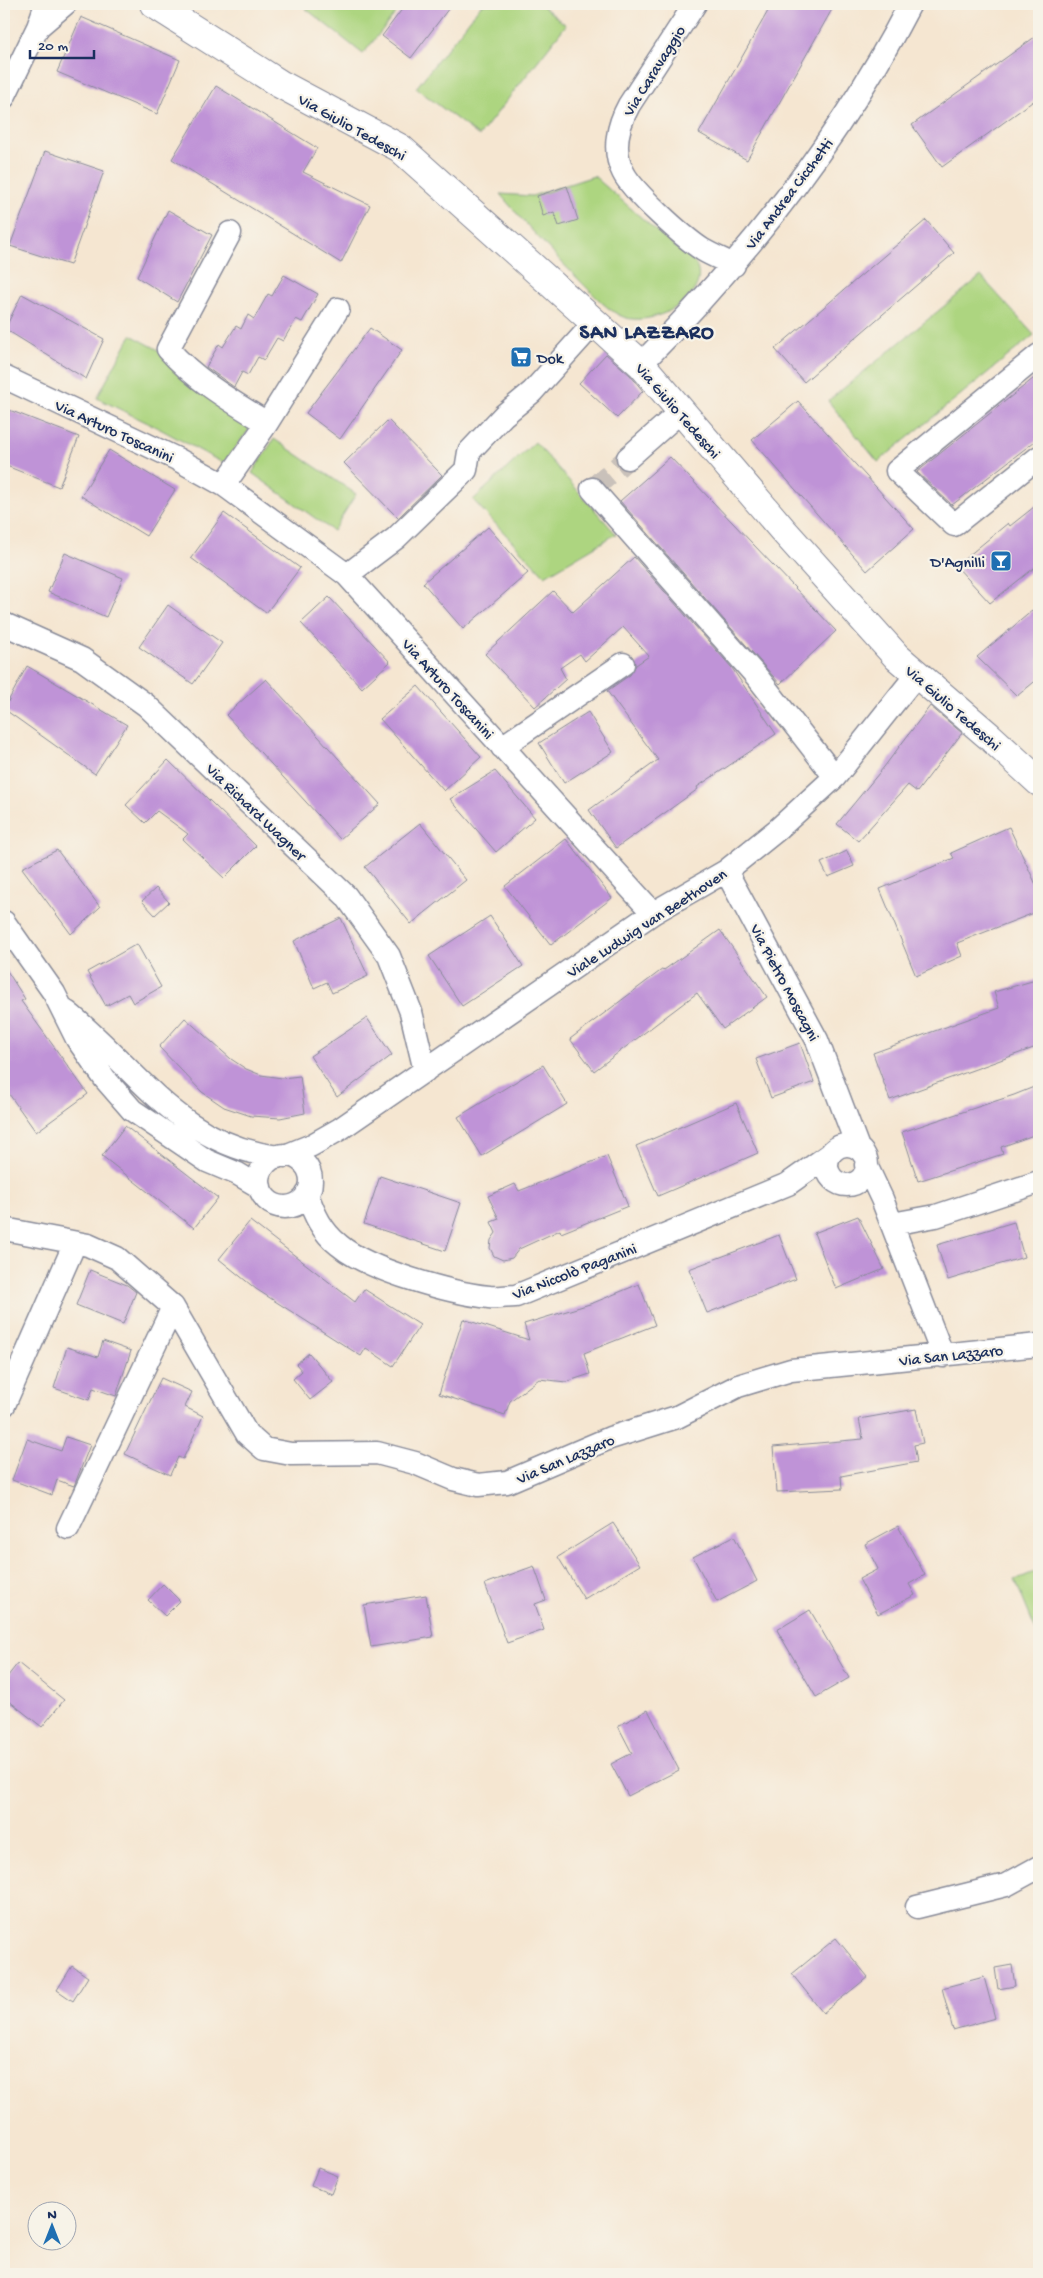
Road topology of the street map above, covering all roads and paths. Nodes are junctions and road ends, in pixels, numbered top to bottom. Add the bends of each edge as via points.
1 (50, 4) edge
2 (695, 4) edge
3 (910, 4) edge
4 (153, 5) edge
5 (4, 97) edge
6 (230, 233) dead end
7 (734, 265) junction
8 (338, 309) dead end
9 (595, 322) junction
10 (1039, 355) edge
11 (641, 364) junction
12 (4, 377) edge
13 (681, 410) junction
14 (267, 422) junction
15 (1039, 457) edge
16 (628, 458) tunnel mouth
17 (224, 486) junction
18 (592, 489) dead end
19 (347, 575) junction
20 (4, 624) edge
21 (623, 664) dead end
22 (917, 674) junction
23 (502, 747) junction
24 (835, 777) junction
25 (1039, 782) edge
26 (726, 871) junction
27 (653, 914) junction
28 (4, 922) edge
29 (63, 1008) junction
30 (425, 1071) junction
31 (840, 1096) junction
32 (340, 1129) junction
33 (831, 1153) junction
34 (281, 1156) junction
35 (862, 1157) junction
36 (1039, 1182) edge
37 (851, 1184) junction
38 (260, 1187) junction
39 (309, 1188) junction
40 (892, 1224) junction
41 (4, 1229) edge
42 (75, 1242) junction
43 (173, 1307) junction
44 (1039, 1345) edge
45 (942, 1356) junction
46 (4, 1405) edge
47 (68, 1528) dead end
48 (1039, 1867) edge
49 (917, 1907) dead end

1 - 5 street
2 - 7 street, Via Caravaggio via 629,105 616,145 623,172 650,206 702,249
3 - 7 street, Via Andrea Cicchetti via 852,106 800,181
4 - 9 street, Via Giulio Tedeschi via 280,84 400,148
6 - 14 street via 168,349 183,366 226,398
7 - 11 street, Via Andrea Cicchetti
8 - 14 street
9 - 11 street, Via Giulio Tedeschi
9 - 19 street via 532,392 504,415 469,452 466,470 396,538
10 - 15 street via 897,471 954,525
11 - 13 street, Via Giulio Tedeschi
12 - 17 street, Via Arturo Toscanini via 177,459
13 - 16 street
13 - 22 street, Via Giulio Tedeschi via 855,613
14 - 17 street
17 - 19 street, Via Arturo Toscanini
18 - 24 street via 758,678
19 - 23 street, Via Arturo Toscanini
20 - 30 street, Via Richard Wagner via 82,659 146,705 346,896 389,956 411,1012
21 - 23 street
22 - 24 street, Viale Ludwig van Beethoven
22 - 25 street, Via Giulio Tedeschi
23 - 27 street, Via Arturo Toscanini
24 - 26 street, Viale Ludwig van Beethoven
26 - 27 street, Viale Ludwig van Beethoven
26 - 31 street, Via Pietro Moscagni via 817,1040
27 - 30 street, Viale Ludwig van Beethoven
28 - 29 street
29 - 34 street via 93,1033 165,1106 199,1131 240,1148
29 - 38 street via 77,1039 132,1110 207,1161
30 - 32 street, Viale Ludwig van Beethoven
31 - 33 street, Via Pietro Moscagni
31 - 35 street, Via Pietro Moscagni
32 - 34 street, Viale Ludwig van Beethoven via 312,1145
32 - 39 street, Viale Ludwig van Beethoven via 325,1149
33 - 35 street via 845,1145
33 - 37 street via 827,1162 829,1174 838,1183
33 - 39 street, Via Niccolò Paganini via 788,1184 516,1296 472,1294 368,1263 339,1246 323,1228 313,1212
34 - 38 street via 265,1165
34 - 39 street via 293,1157 306,1166
35 - 37 street via 862,1177
35 - 40 street, Via Pietro Moscagni
36 - 40 street via 936,1216
37 - 40 street, Via Pietro Moscagni via 873,1201
38 - 39 street via 269,1202 286,1207 302,1201
40 - 45 street, Via Pietro Moscagni
41 - 42 street, Via San Lazzaro
42 - 43 street, Via San Lazzaro via 117,1258
42 - 46 street
43 - 45 street, Via San Lazzaro via 247,1434 264,1449 291,1454 377,1453 478,1485 516,1479 610,1438 677,1417 738,1386 791,1370
43 - 47 street
44 - 45 street, Via San Lazzaro
48 - 49 street via 1006,1885

